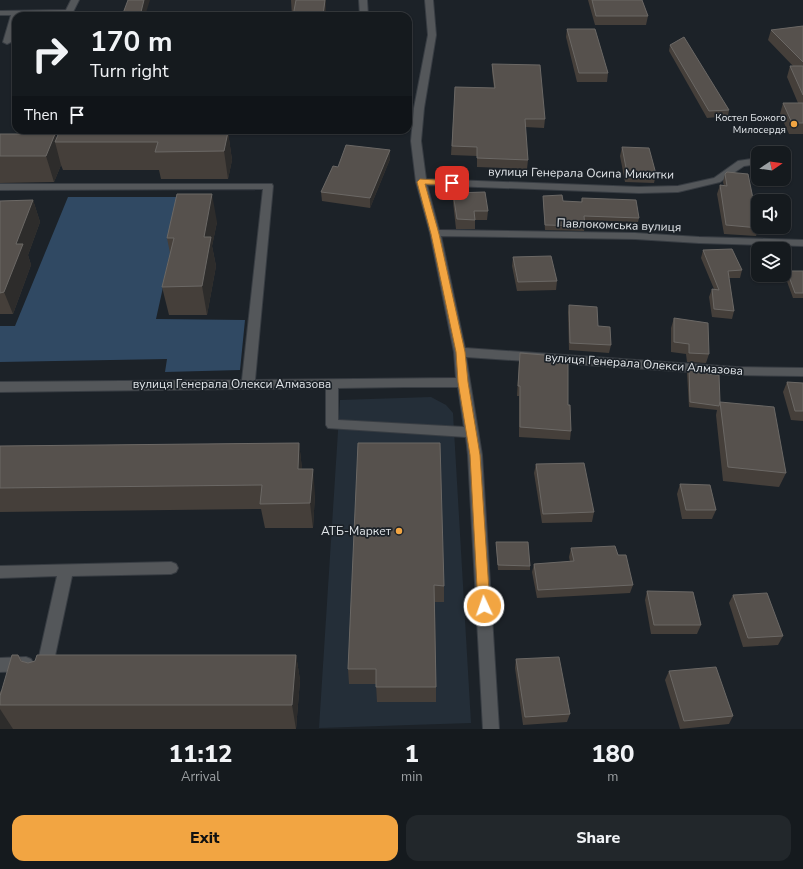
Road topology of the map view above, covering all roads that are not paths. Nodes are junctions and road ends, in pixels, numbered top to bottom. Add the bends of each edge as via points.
1 (75, 0) edge
2 (363, 0) edge
3 (429, 0) edge
4 (70, 12) edge
5 (364, 12) edge
6 (0, 13) edge
7 (12, 13) edge
8 (12, 26) edge
9 (7, 42) dead end
10 (412, 105) edge
11 (419, 108) junction
12 (751, 162) edge
13 (420, 182) junction
14 (0, 187) edge
15 (435, 234) junction
16 (803, 243) edge
17 (460, 352) junction
18 (803, 372) edge
19 (463, 382) junction
20 (332, 384) junction
21 (248, 385) junction
22 (0, 387) edge
23 (472, 432) junction
24 (171, 568) dead end
25 (66, 570) junction
26 (0, 572) edge
27 (45, 663) junction
28 (0, 665) edge
29 (42, 680) edge
30 (491, 729) edge

1 - 4 street
2 - 5 street
3 - 11 street via 432,35
6 - 7 street
8 - 9 street
10 - 11 street
11 - 13 street via 416,141
12 - 13 street, вулиця Генерала Осипа Микитки via 741,163 717,180 681,189 639,190
13 - 15 street
14 - 21 street via 268,186
15 - 16 street, Павлокомська вулиця via 635,236
15 - 17 street
17 - 18 street, вулиця Генерала Олекси Алмазова via 736,371
17 - 19 street
19 - 20 street, вулиця Генерала Олекси Алмазова
19 - 23 street
20 - 21 street, вулиця Генерала Олекси Алмазова
20 - 23 street via 332,425
21 - 22 street, вулиця Генерала Олекси Алмазова
23 - 30 street
24 - 25 street
25 - 26 street
25 - 27 street
27 - 28 street
27 - 29 street

